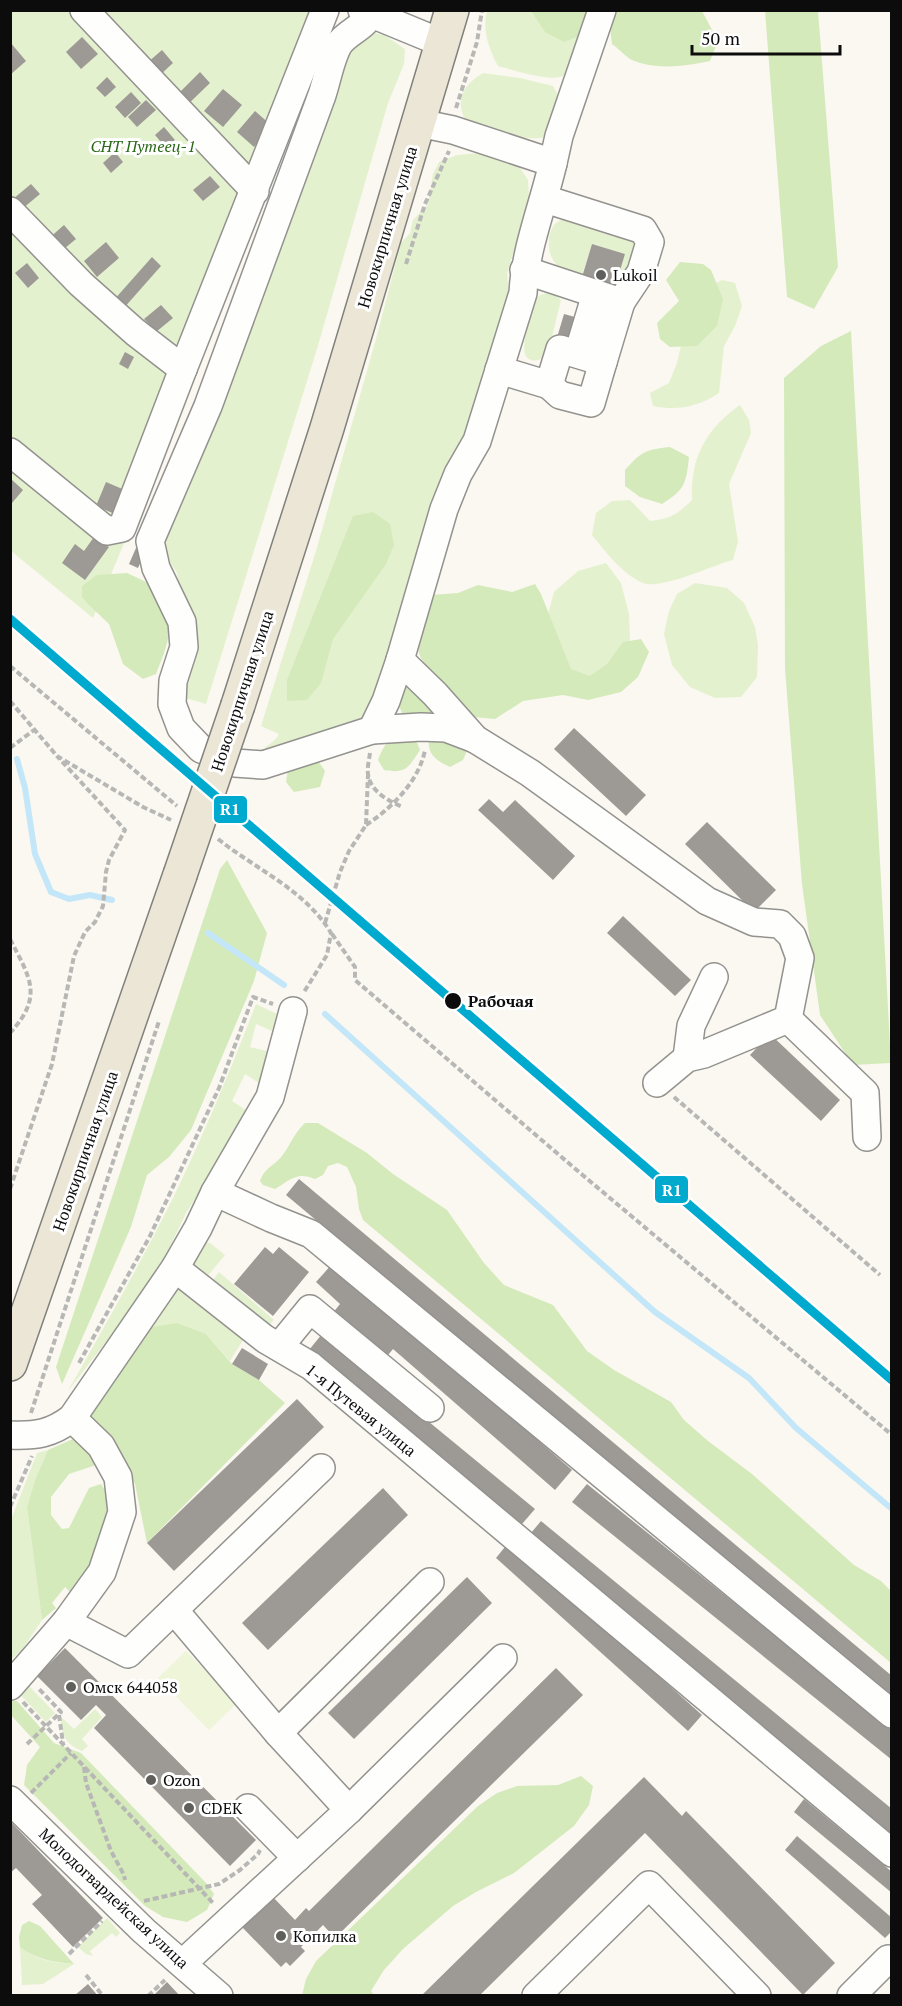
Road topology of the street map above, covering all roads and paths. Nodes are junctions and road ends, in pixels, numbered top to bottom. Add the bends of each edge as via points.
1 (84, 10) edge
2 (325, 10) edge
3 (452, 10) edge
4 (602, 10) edge
5 (368, 12) edge
6 (442, 43) junction
7 (419, 123) junction
8 (553, 163) junction
9 (255, 191) junction
10 (545, 200) junction
11 (10, 211) edge
12 (524, 270) junction
13 (596, 294) junction
14 (621, 302) junction
15 (578, 354) junction
16 (603, 362) junction
17 (183, 369) junction
18 (499, 370) junction
19 (549, 385) junction
20 (10, 452) edge
21 (122, 528) junction
22 (150, 541) junction
23 (400, 660) junction
24 (10, 701) edge
25 (429, 727) junction
26 (34, 729) junction
27 (372, 730) junction
28 (475, 739) junction
29 (10, 748) edge
30 (57, 756) junction
31 (368, 775) junction
32 (394, 803) junction
33 (403, 807) dead end
34 (175, 822) dead end
35 (366, 825) junction
36 (207, 837) dead end
37 (228, 847) dead end
38 (325, 923) dead end
39 (332, 933) dead end
40 (10, 939) edge
41 (714, 977) dead end
42 (293, 1011) joint
43 (160, 1018) dead end
44 (788, 1019) junction
45 (10, 1033) edge
46 (687, 1058) junction
47 (657, 1083) joint
48 (867, 1137) dead end
49 (10, 1189) edge
50 (215, 1192) junction
51 (175, 1268) junction
52 (880, 1275) dead end
53 (279, 1347) junction
54 (10, 1364) edge
55 (77, 1368) dead end
56 (430, 1407) dead end
57 (72, 1418) junction
58 (25, 1435) edge
59 (891, 1435) edge
60 (321, 1468) dead end
61 (10, 1507) edge
62 (430, 1582) dead end
63 (174, 1610) junction
64 (66, 1622) junction
65 (503, 1658) dead end
66 (14, 1691) edge
67 (54, 1704) dead end
68 (59, 1714) junction
69 (891, 1714) edge
70 (46, 1726) junction
71 (278, 1733) junction
72 (27, 1744) dead end
73 (63, 1744) junction
74 (71, 1753) junction
75 (84, 1766) junction
76 (19, 1798) edge
77 (349, 1810) junction
78 (253, 1813) joint
79 (891, 1853) edge
80 (297, 1858) junction
81 (199, 1888) junction
82 (117, 1904) junction
83 (229, 1920) junction
84 (69, 1954) dead end
85 (890, 1960) edge
86 (183, 1963) junction
87 (86, 1975) dead end
88 (103, 1995) edge
89 (219, 1995) edge
90 (536, 1995) edge
91 (757, 1995) edge
92 (851, 1995) edge

1 - 9 street
2 - 9 street
3 - 6 main road, Новокирпичная улица
4 - 8 street
5 - 6 street
5 - 22 street via 362,26 338,46 208,406
6 - 7 main road, Новокирпичная улица
7 - 8 street via 453,130
7 - 54 main road, Новокирпичная улица, bridge via 237,705
8 - 10 street
9 - 17 street
10 - 12 street
10 - 14 street via 643,230 650,242 641,272
11 - 17 street via 81,285
12 - 13 street
12 - 18 street via 523,293
13 - 14 street
13 - 15 street
14 - 16 street
15 - 16 street
15 - 19 street via 560,349
16 - 19 street via 591,403 560,395
17 - 21 street
18 - 19 street
18 - 23 street via 477,441 444,509
20 - 21 street via 106,531
21 - 22 street
22 - 27 street via 156,568 182,622 184,647 173,681 172,704 180,728 201,749 235,763 263,765
23 - 27 street
23 - 28 street
24 - 26 path
25 - 27 street
25 - 28 street via 446,728
25 - 32 path via 425,753 416,773
26 - 29 path
26 - 30 path
27 - 31 path
28 - 44 street via 530,773 707,901 754,922 780,924 792,936 800,958
30 - 34 path
30 - 49 path via 125,830 109,860 103,906 74,956 52,1064
31 - 32 path via 377,791
31 - 35 path
32 - 33 path
32 - 35 path
35 - 38 path via 340,872
36 - 37 path
39 - 59 path via 356,967 356,980
40 - 45 path via 32,983 32,998 22,1021
41 - 46 street via 691,1026
42 - 50 street via 270,1097
42 - 55 path via 253,997 219,1088 150,1236
43 - 58 path
44 - 46 street
44 - 48 street via 865,1093
46 - 47 street
47 - 52 path
50 - 51 street
50 - 69 street via 310,1233
51 - 53 street, 1-я Путевая улица
51 - 57 street
53 - 56 street via 310,1309
53 - 79 street, 1-я Путевая улица via 311,1366
57 - 58 street via 59,1428
57 - 64 street via 101,1446 118,1477 122,1512 102,1572
58 - 61 path
60 - 63 street
62 - 71 street
63 - 64 street via 128,1654
63 - 71 street
64 - 66 street
65 - 77 street
66 - 70 path
67 - 68 path
68 - 70 path
68 - 73 path
70 - 72 path
70 - 73 path
71 - 77 street
73 - 74 path
74 - 75 path
74 - 76 path
75 - 81 path
75 - 82 path via 111,1851 124,1875 126,1892
76 - 82 street, Молодогвардейская улица
77 - 80 street
78 - 80 street
78 - 81 path via 263,1844 258,1854 219,1884
80 - 83 street
81 - 82 path via 159,1899
81 - 83 path
82 - 84 path
82 - 86 street, Молодогвардейская улица
83 - 86 street
85 - 92 street
86 - 89 street, Молодогвардейская улица
87 - 88 path
90 - 91 street via 649,1885

